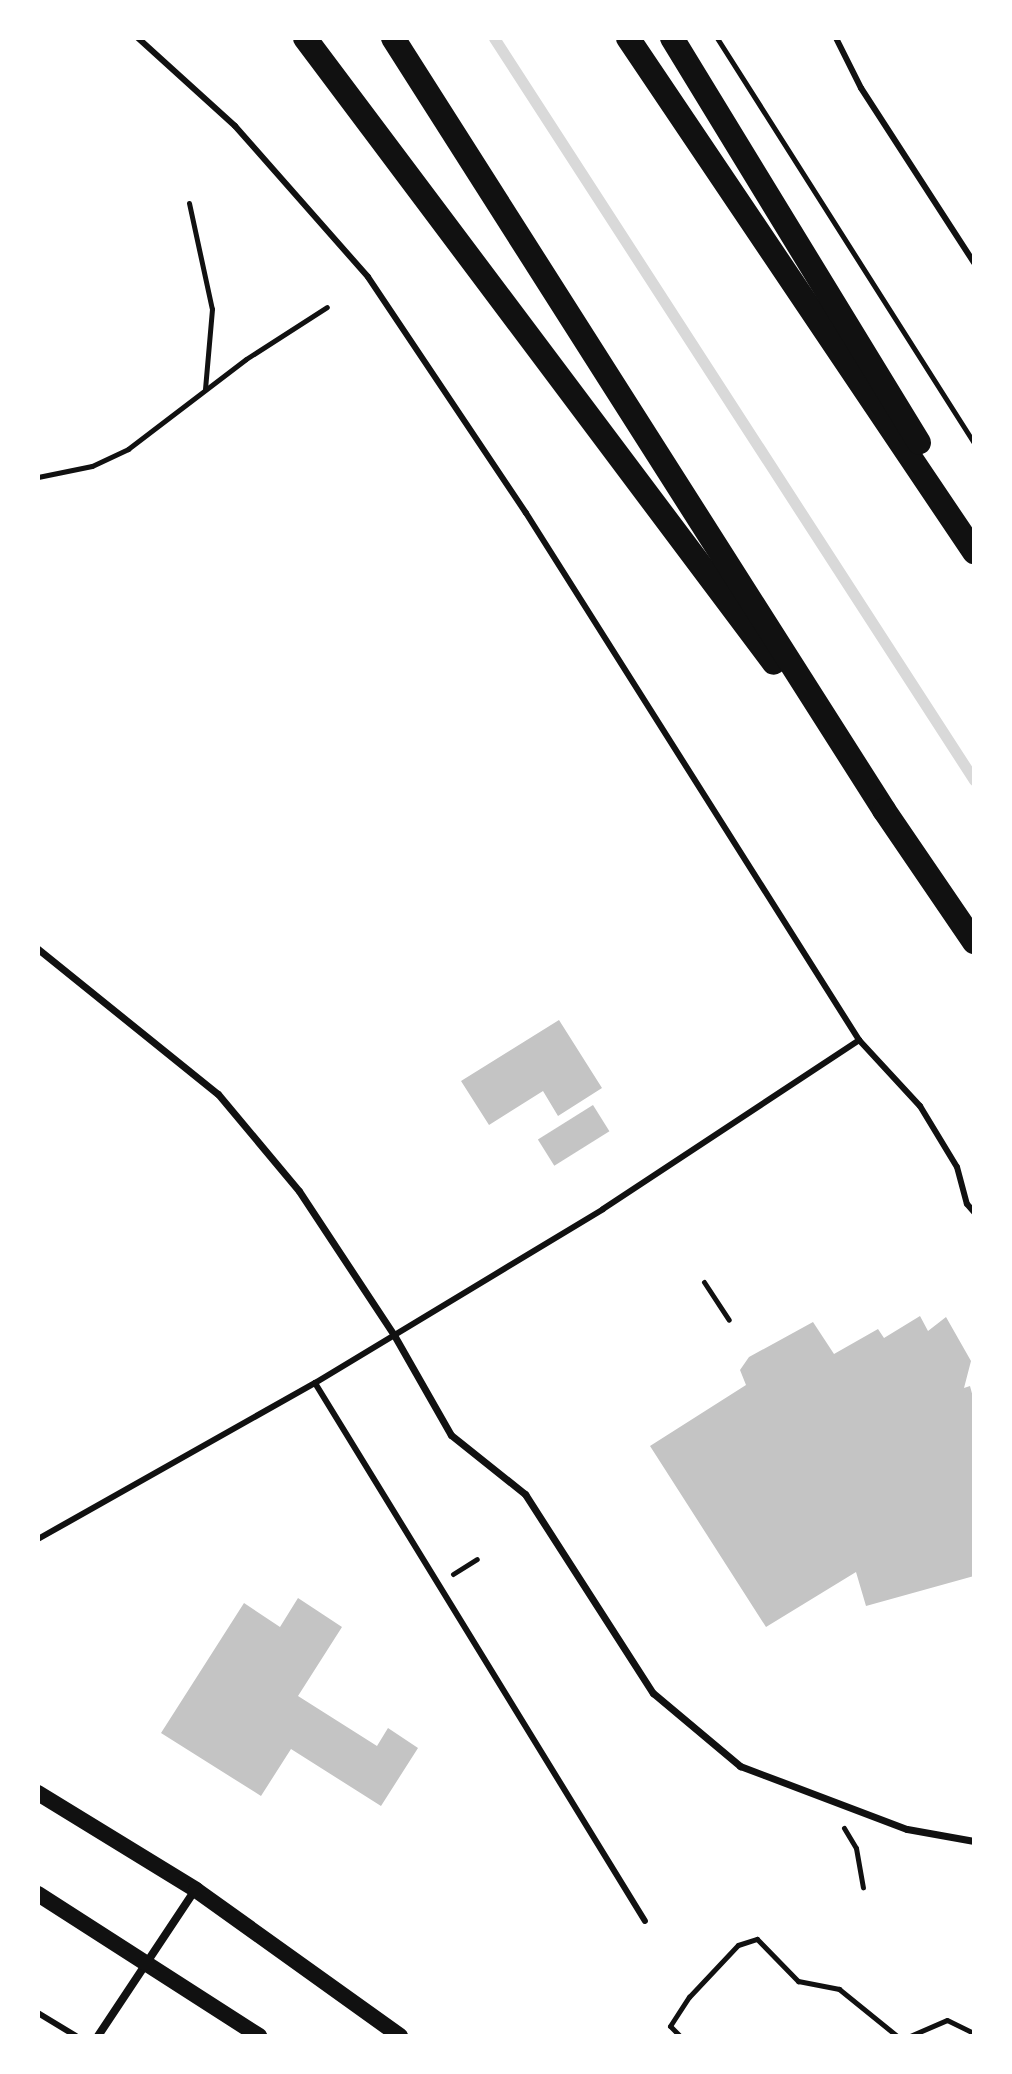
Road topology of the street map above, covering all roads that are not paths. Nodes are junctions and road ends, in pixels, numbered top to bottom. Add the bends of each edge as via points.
1 (138, 38) edge
2 (305, 38) edge
3 (393, 38) edge
4 (628, 38) edge
5 (672, 38) edge
6 (836, 38) edge
7 (974, 263) edge
8 (974, 534) edge
9 (974, 552) edge
10 (884, 810) junction
11 (974, 942) edge
12 (38, 949) edge
13 (859, 1040) junction
14 (974, 1212) edge
15 (394, 1335) junction
16 (315, 1383) junction
17 (38, 1539) edge
18 (38, 1793) edge
19 (974, 1841) edge
20 (196, 1890) junction
21 (38, 1894) edge
22 (645, 1921) dead end
23 (149, 1961) junction
24 (38, 2013) edge
25 (76, 2036) edge
26 (98, 2036) edge
27 (259, 2036) edge
28 (400, 2036) edge

1 - 13 lane via 235,126 368,277 534,526
2 - 10 highway
3 - 10 highway
4 - 9 highway
5 - 8 highway
6 - 7 lane via 861,88
10 - 11 highway
12 - 15 street via 218,1094 299,1191
13 - 14 lane via 920,1106 957,1167
13 - 15 lane via 603,1209
15 - 16 lane
15 - 19 street via 451,1435 525,1494 542,1516 653,1693 740,1766 907,1829
16 - 17 lane
16 - 22 lane
18 - 20 main road
20 - 23 street
20 - 28 main road
21 - 23 main road
23 - 26 street
23 - 27 main road
24 - 25 lane

